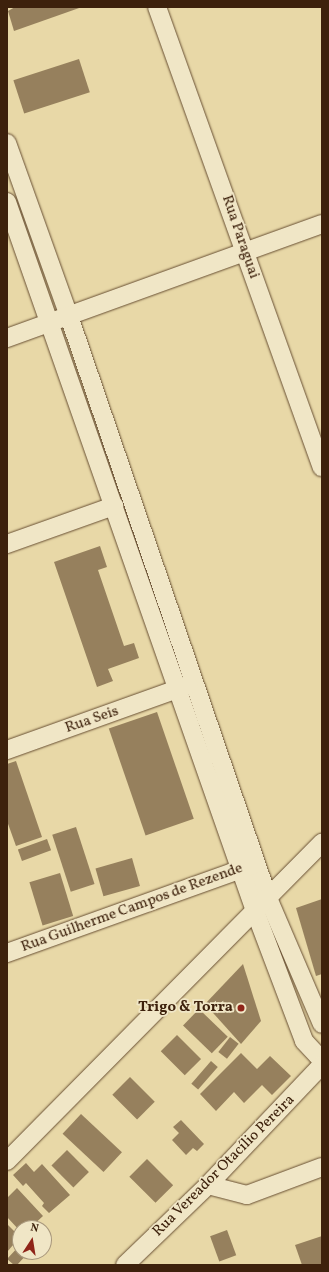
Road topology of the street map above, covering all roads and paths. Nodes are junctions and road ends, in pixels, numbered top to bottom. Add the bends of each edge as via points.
1 (158, 7) edge
2 (7, 143) edge
3 (7, 202) edge
4 (322, 224) edge
5 (246, 253) junction
6 (69, 316) junction
7 (50, 323) junction
8 (7, 338) edge
9 (322, 467) edge
10 (114, 506) junction
11 (7, 544) edge
12 (195, 683) junction
13 (178, 690) junction
14 (7, 750) edge
15 (322, 843) edge
16 (249, 866) junction
17 (268, 898) junction
18 (255, 911) junction
19 (7, 953) edge
20 (322, 1024) edge
21 (322, 1060) edge
22 (322, 1065) edge
23 (7, 1161) edge
24 (322, 1167) edge
25 (208, 1185) junction
26 (125, 1265) edge

1 - 5 street, Rua Paraguai
2 - 6 street
3 - 7 street
4 - 5 street
5 - 6 street
5 - 9 street, Rua Paraguai
6 - 7 street
6 - 12 street
7 - 8 street
7 - 10 street
10 - 11 street
10 - 13 street
12 - 13 street, Rua Seis
12 - 16 street
13 - 14 street, Rua Seis
13 - 16 street
15 - 17 street
16 - 17 street
16 - 18 street
16 - 19 street, Rua Guilherme Campos de Rezende
17 - 18 street
17 - 20 street
18 - 21 street via 304,1041
18 - 23 street
22 - 25 street, Rua Vereador Otacílio Pereira
24 - 25 street via 247,1195
25 - 26 street, Rua Vereador Otacílio Pereira

